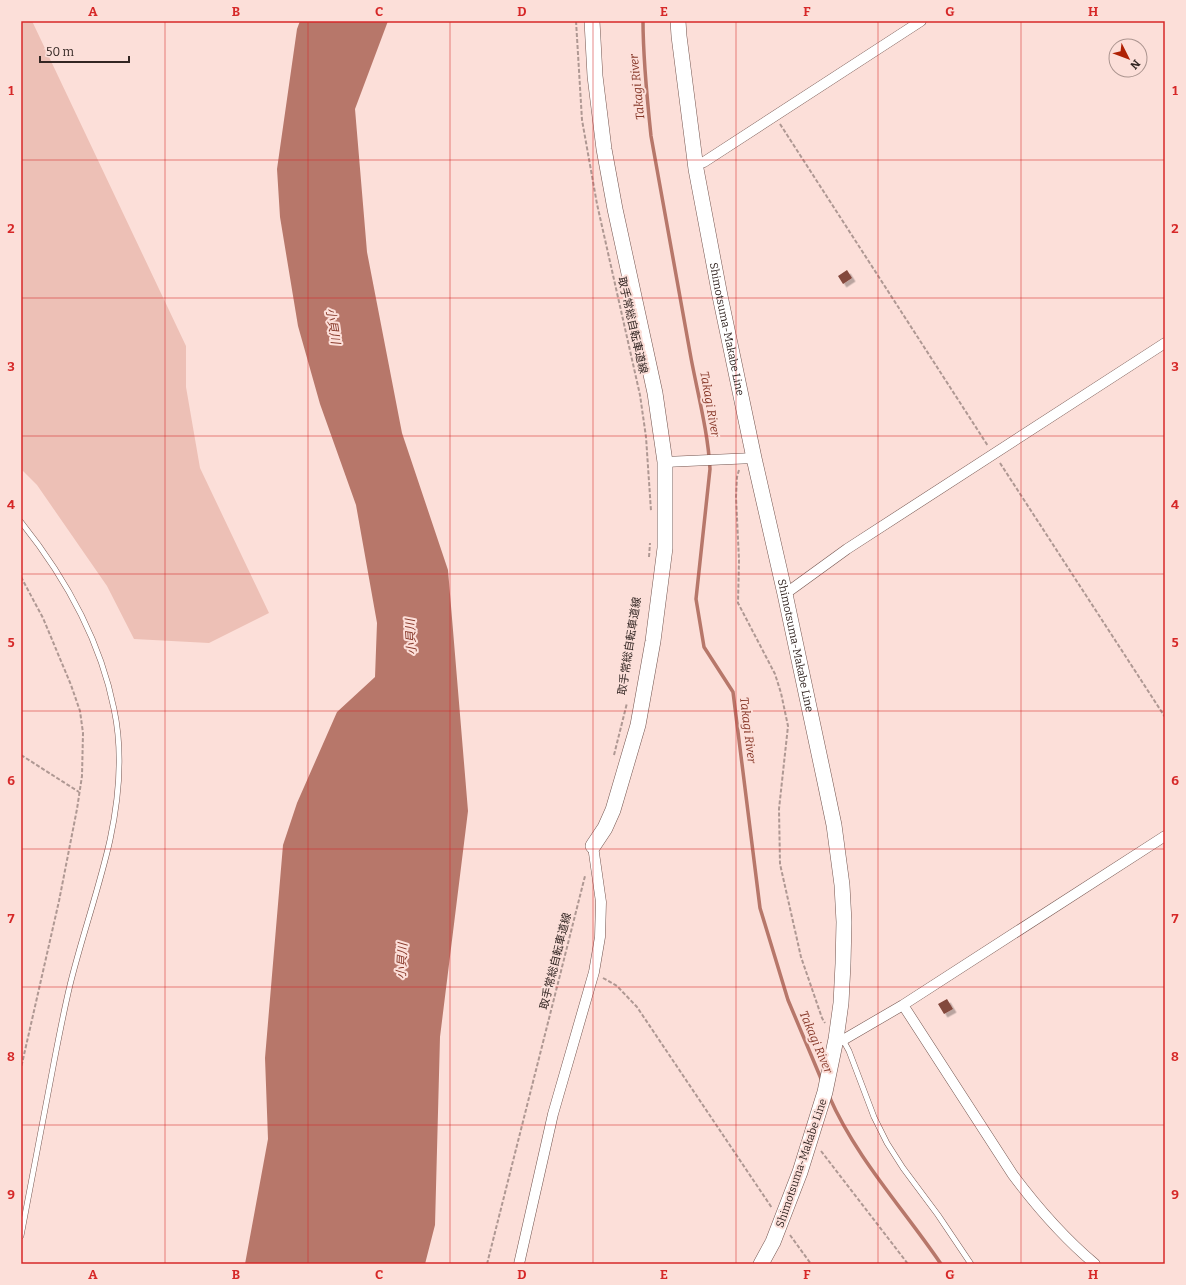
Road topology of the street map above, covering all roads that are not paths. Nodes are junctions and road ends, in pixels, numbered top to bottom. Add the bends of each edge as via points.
1 (592, 21) edge
2 (678, 21) edge
3 (921, 21) edge
4 (696, 165) junction
5 (1165, 343) edge
6 (746, 458) junction
7 (665, 462) junction
8 (21, 522) edge
9 (785, 594) junction
10 (1165, 836) edge
11 (593, 846) joint
12 (903, 1005) junction
13 (838, 1043) junction
14 (21, 1236) edge
15 (519, 1264) edge
16 (761, 1264) edge
17 (971, 1264) edge
18 (1095, 1264) edge

1 - 7 main road via 595,76 604,149 655,392
2 - 4 main road, Shimotsuma-Makabe Line
3 - 4 street
4 - 6 main road, Shimotsuma-Makabe Line
5 - 9 street via 842,553
6 - 7 street
6 - 9 main road, Shimotsuma-Makabe Line
7 - 11 main road via 665,548 653,641 638,725 614,810
8 - 14 lane via 62,580 79,609 94,644 114,710 119,770 110,838 70,985
9 - 13 main road, Shimotsuma-Makabe Line via 834,825 842,885 843,964
10 - 12 street
11 - 15 street via 601,902 600,937 594,972 553,1114
12 - 13 street
12 - 18 street via 1013,1175 1066,1238
13 - 16 main road, Shimotsuma-Makabe Line via 800,1172 773,1242
13 - 17 lane via 849,1051 874,1117 887,1143

